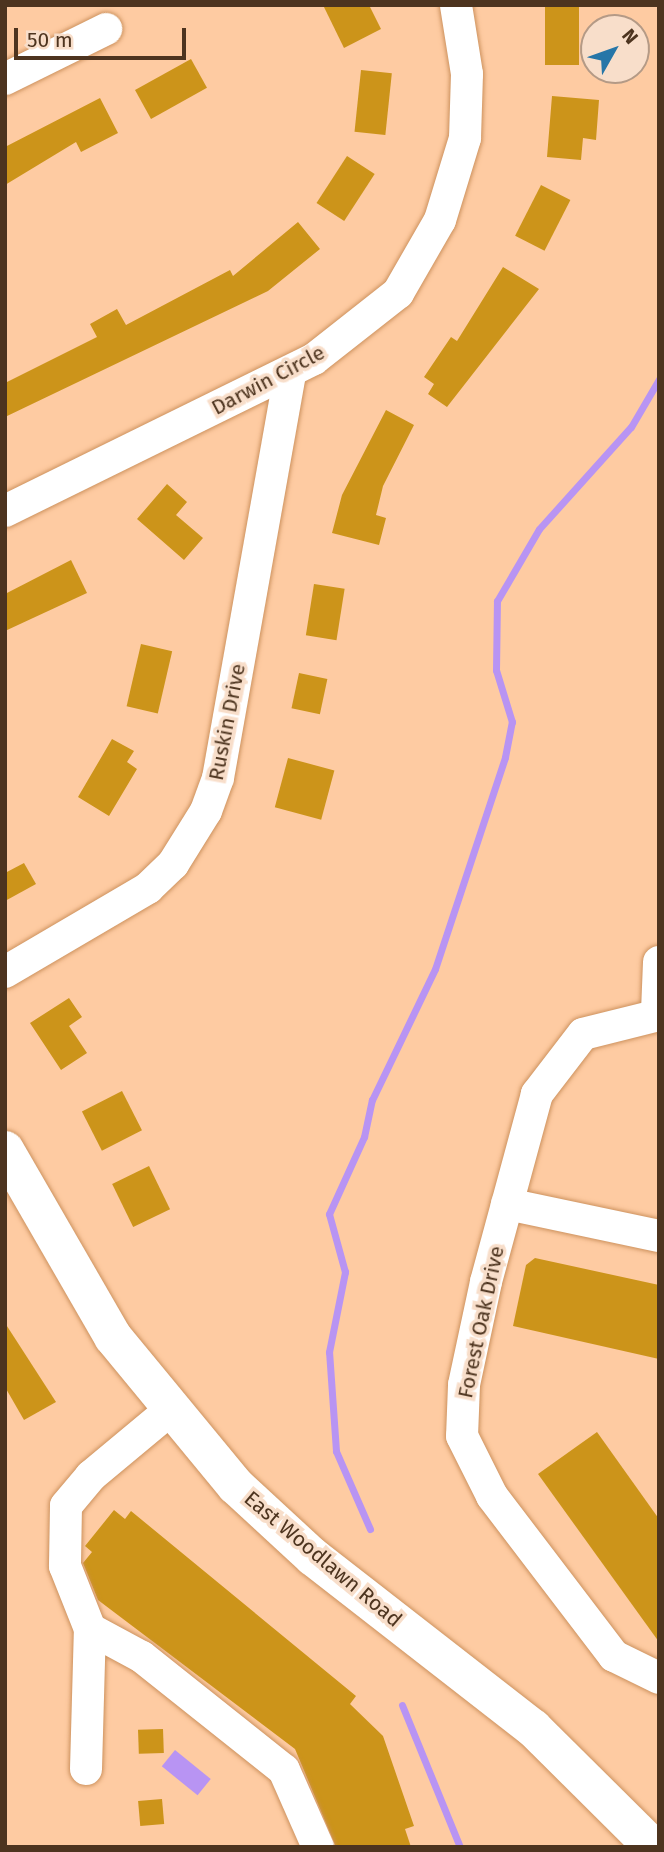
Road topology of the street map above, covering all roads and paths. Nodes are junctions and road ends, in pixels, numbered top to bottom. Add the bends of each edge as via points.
1 (456, 5) edge
2 (106, 29) dead end
3 (5, 79) edge
4 (290, 372) junction
5 (5, 511) edge
6 (659, 962) edge
7 (5, 972) edge
8 (658, 1014) edge
9 (5, 1150) edge
10 (507, 1204) junction
11 (659, 1236) edge
12 (169, 1411) junction
13 (90, 1629) junction
14 (659, 1678) edge
15 (86, 1769) dead end
16 (318, 1847) edge
17 (653, 1847) edge

1 - 4 street, Darwin Circle via 468,96 465,138 440,220 398,293 374,317
2 - 3 street
4 - 5 street, Darwin Circle
4 - 7 street, Ruskin Drive via 218,778 206,811 173,864 148,888
6 - 8 street
8 - 10 street, Forest Oak Drive via 583,1034 537,1094
9 - 12 main road, East Woodlawn Road via 69,1267
10 - 11 street
10 - 14 street, Forest Oak Drive via 464,1385 462,1436 492,1496 614,1656
12 - 13 street via 91,1476 66,1506 65,1566
12 - 17 main road, East Woodlawn Road via 236,1486 303,1548 533,1728
13 - 15 street
13 - 16 street via 142,1657 284,1770

